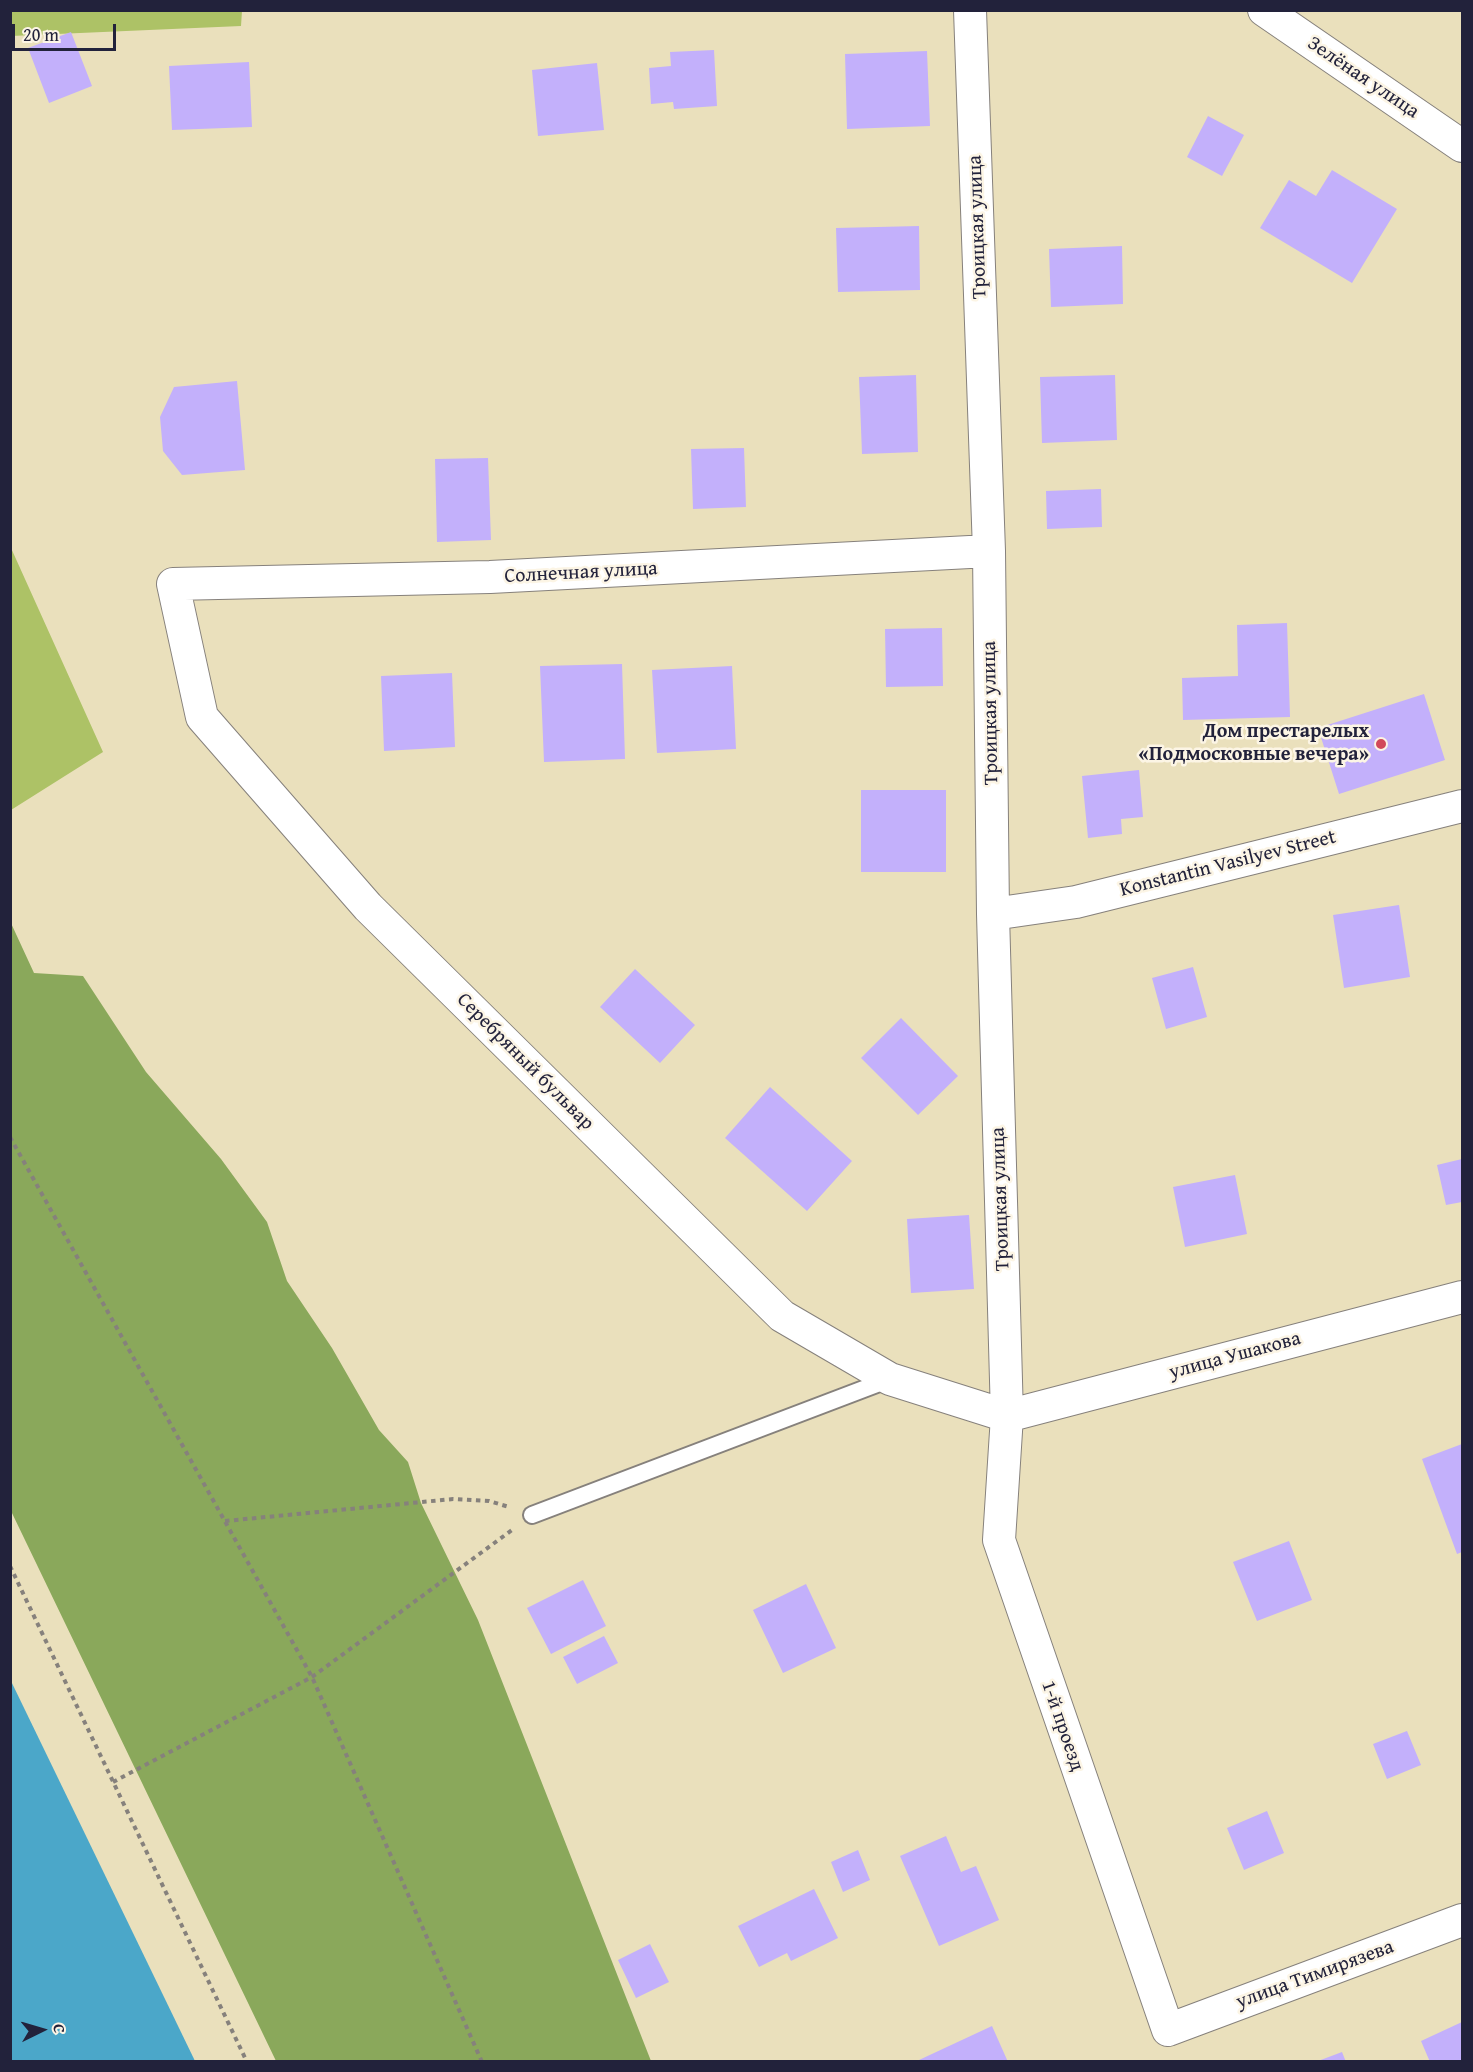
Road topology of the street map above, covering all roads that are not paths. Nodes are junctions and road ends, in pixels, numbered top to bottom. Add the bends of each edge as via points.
1 (970, 10) edge
2 (1264, 10) edge
3 (1462, 146) edge
4 (989, 551) junction
5 (172, 584) joint
6 (1462, 806) edge
7 (993, 914) junction
8 (1462, 1297) edge
9 (890, 1379) junction
10 (1007, 1416) junction
11 (532, 1515) road end
12 (1462, 1920) edge
13 (1168, 2030) joint

1 - 4 street, Троицкая улица
2 - 3 street, Зелёная улица
4 - 5 street, Солнечная улица via 490,578
4 - 7 street, Троицкая улица
5 - 9 street, Серебряный бульвар via 201,717 368,907 782,1316
6 - 7 street, Konstantin Vasilyev Street via 1076,902
7 - 10 street, Троицкая улица
8 - 10 street, улица Ушакова
9 - 10 street, Серебряный бульвар
9 - 11 lane
10 - 13 street, 1-й проезд via 999,1540
12 - 13 street, улица Тимирязева

